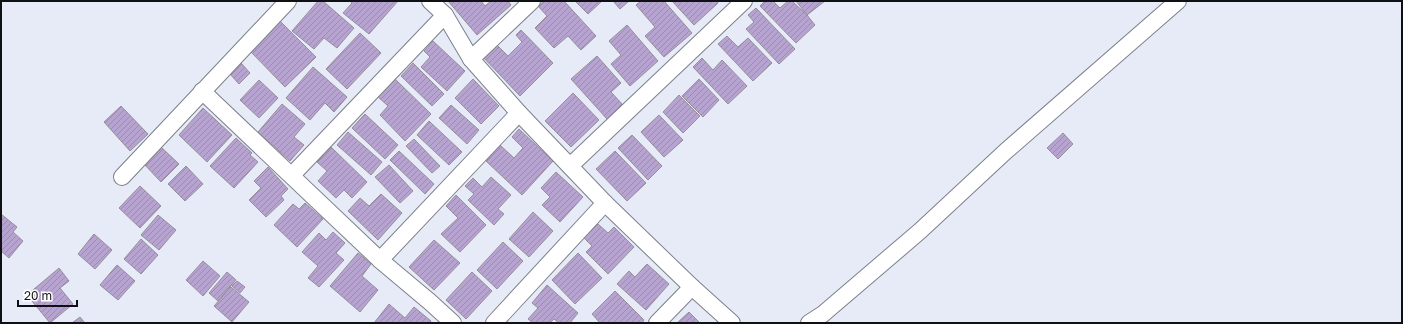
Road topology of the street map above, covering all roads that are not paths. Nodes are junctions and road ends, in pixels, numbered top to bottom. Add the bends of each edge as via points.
1 (288, 1) edge
2 (430, 1) edge
3 (532, 1) edge
4 (744, 1) edge
5 (1178, 1) edge
6 (445, 15) junction
7 (471, 59) junction
8 (202, 91) junction
9 (519, 113) junction
10 (570, 166) junction
11 (292, 175) junction
12 (122, 177) dead end
13 (605, 203) junction
14 (380, 260) junction
15 (692, 287) junction
16 (453, 323) edge
17 (494, 323) edge
18 (657, 323) edge
19 (732, 323) edge
20 (809, 323) edge

1 - 8 street
2 - 6 street
3 - 7 street
4 - 10 street
5 - 20 street via 1006,151 920,231 823,314
6 - 7 street
6 - 11 street
7 - 9 street
8 - 11 street
8 - 12 street
9 - 10 street
9 - 14 street
10 - 13 street
11 - 14 street
13 - 15 street
13 - 17 street
14 - 16 street
15 - 18 street
15 - 19 street

